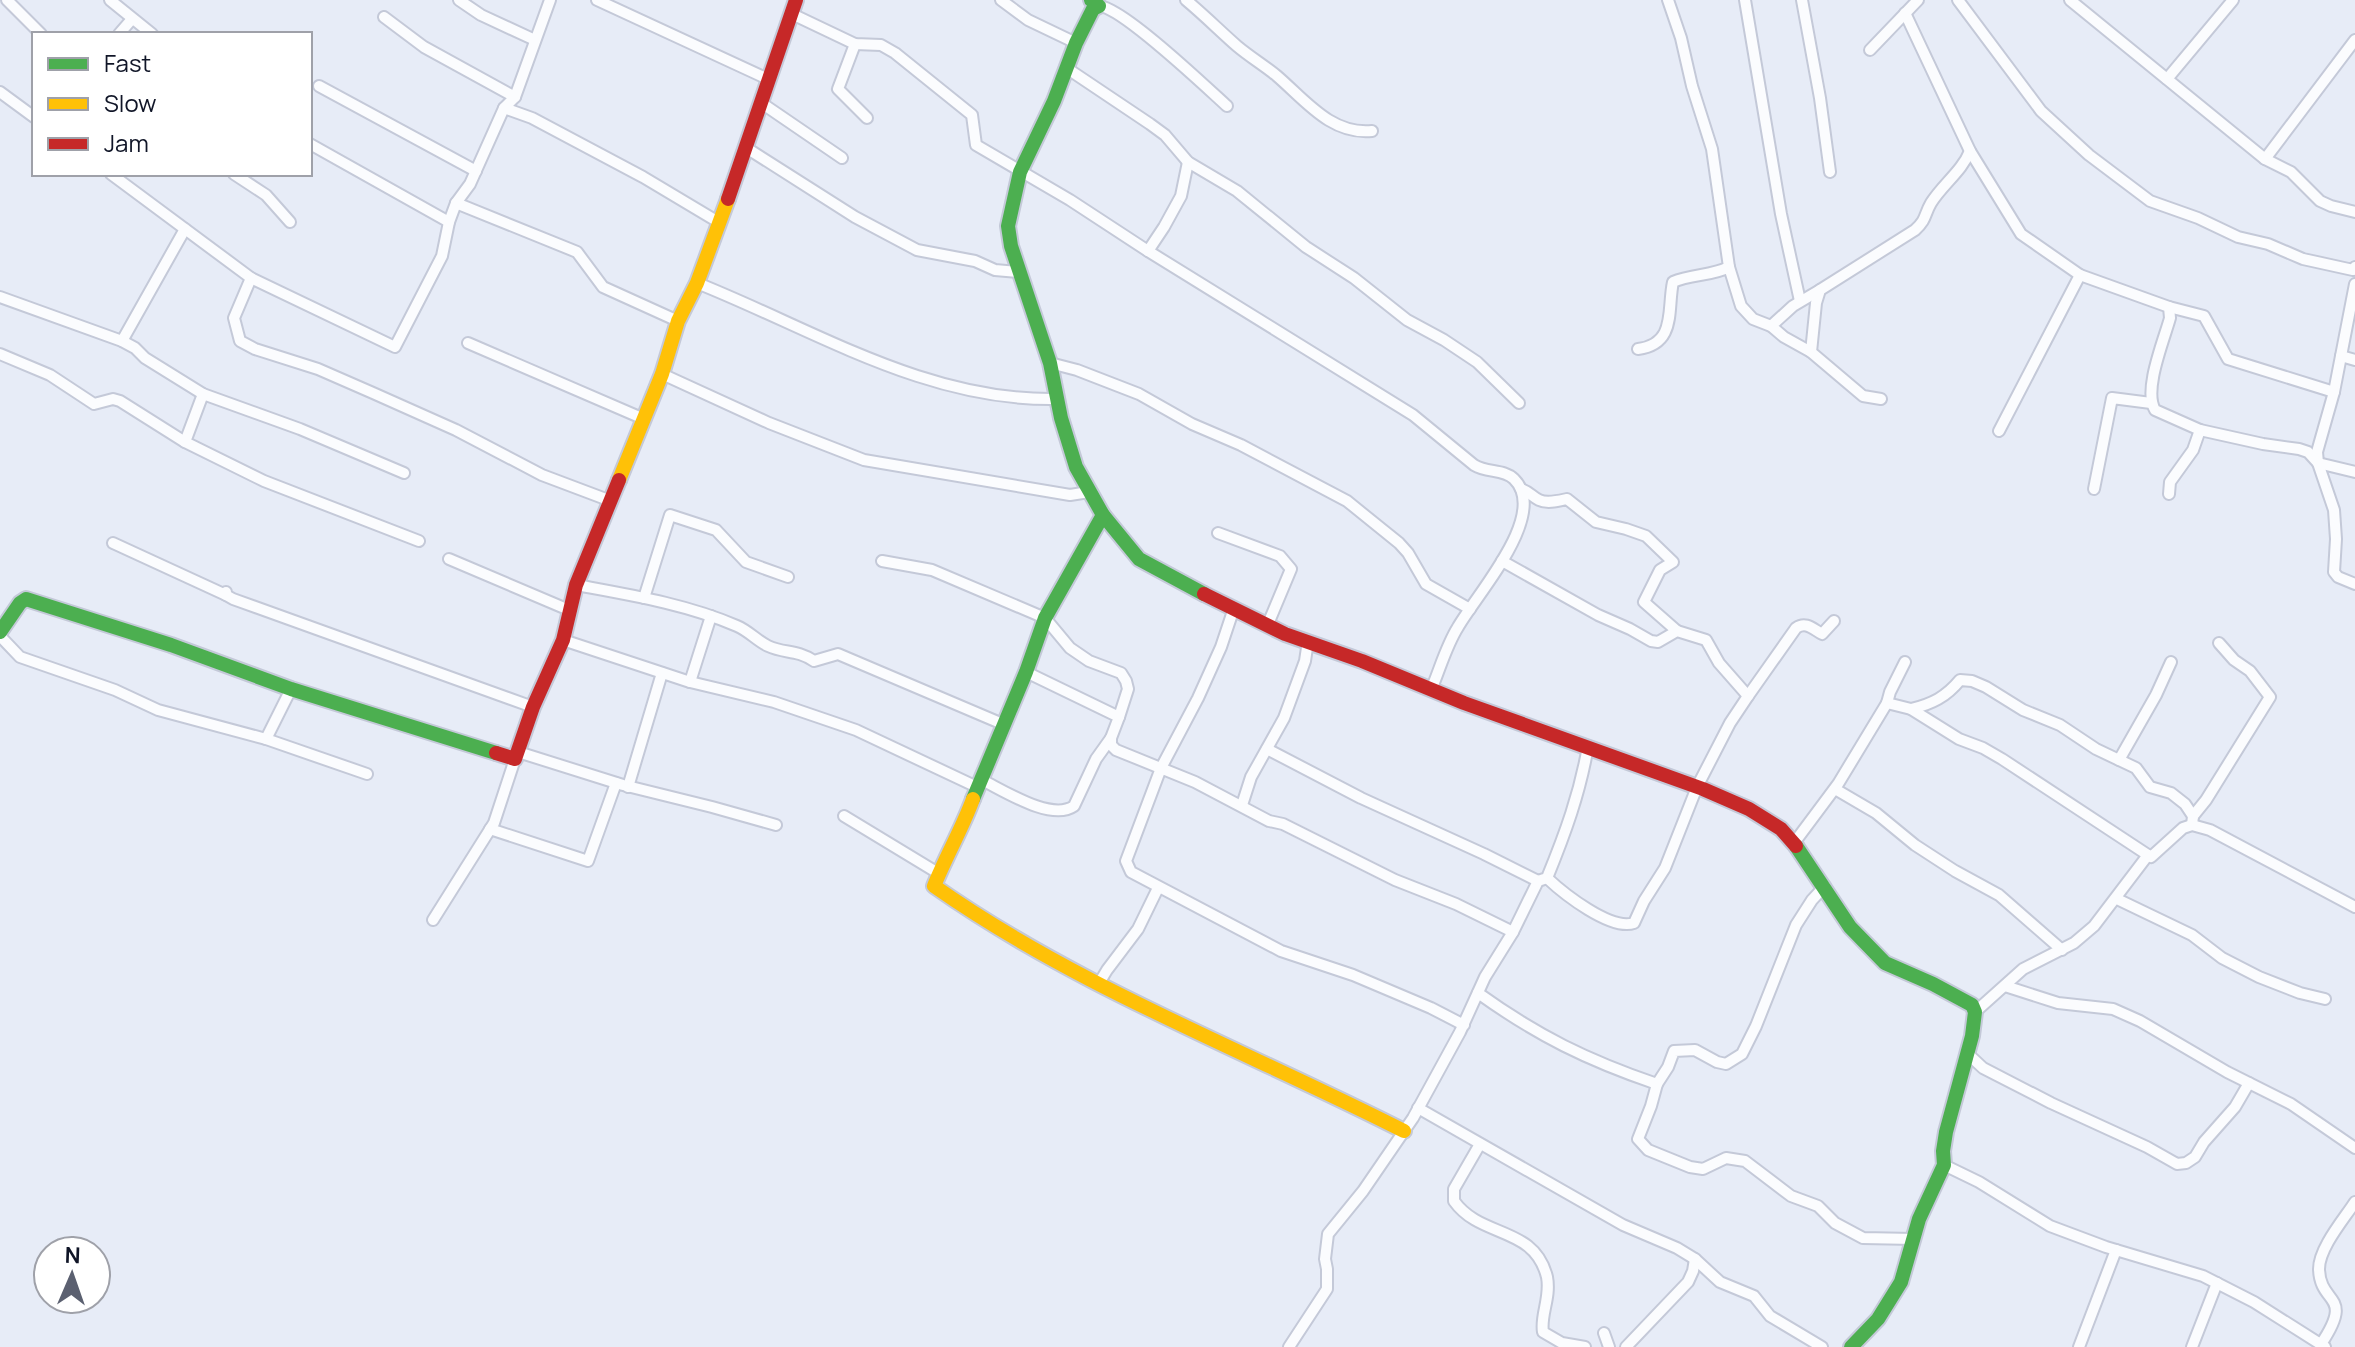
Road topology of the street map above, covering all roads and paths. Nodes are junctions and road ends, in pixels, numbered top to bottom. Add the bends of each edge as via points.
1 (7, 0) edge
2 (110, 0) edge
3 (459, 0) edge
4 (550, 0) edge
5 (597, 0) edge
6 (1001, 0) edge
7 (1186, 0) edge
8 (1668, 0) edge
9 (1745, 0) edge
10 (1802, 0) edge
11 (1918, 0) edge
12 (1958, 0) edge
13 (2070, 0) edge
14 (2233, 0) edge
15 (1099, 2) edge
16 (794, 7) edge
17 (1905, 13) junction
18 (384, 17) dead end
19 (132, 19) junction
20 (39, 32) edge
21 (121, 32) edge
22 (149, 32) edge
23 (535, 40) junction
24 (2355, 40) edge
25 (1076, 43) junction
26 (855, 44) junction
27 (1870, 50) dead end
28 (1068, 69) junction
29 (768, 79) junction
30 (2167, 79) junction
31 (319, 86) dead end
32 (0, 92) edge
33 (515, 97) junction
34 (760, 102) junction
35 (1227, 106) dead end
36 (504, 108) junction
37 (32, 116) edge
38 (867, 118) dead end
39 (1372, 131) dead end
40 (312, 145) edge
41 (745, 147) junction
42 (1970, 151) junction
43 (842, 158) dead end
44 (2265, 159) junction
45 (1188, 162) junction
46 (476, 171) junction
47 (1020, 172) junction
48 (1830, 172) dead end
49 (114, 176) edge
50 (237, 176) edge
51 (456, 203) junction
52 (2355, 212) edge
53 (290, 222) dead end
54 (449, 222) junction
55 (720, 223) junction
56 (185, 229) junction
57 (1148, 251) junction
58 (1729, 267) junction
59 (2355, 267) edge
60 (1018, 272) junction
61 (2080, 275) junction
62 (251, 278) junction
63 (697, 283) junction
64 (2355, 284) edge
65 (1820, 290) junction
66 (0, 297) edge
67 (1800, 301) junction
68 (2169, 307) junction
69 (678, 321) junction
70 (1771, 326) junction
71 (122, 341) junction
72 (468, 343) dead end
73 (1638, 349) dead end
74 (1811, 352) junction
75 (0, 354) edge
76 (2341, 356) junction
77 (2355, 360) edge
78 (1050, 363) junction
79 (662, 374) junction
80 (2334, 392) junction
81 (203, 394) junction
82 (1058, 399) junction
83 (1881, 399) dead end
84 (1519, 403) dead end
85 (2151, 403) junction
86 (644, 419) junction
87 (2200, 430) junction
88 (1999, 431) dead end
89 (185, 442) junction
90 (2318, 463) junction
91 (2355, 472) edge
92 (404, 473) dead end
93 (1521, 489) junction
94 (2094, 489) dead end
95 (1089, 492) junction
96 (2169, 494) dead end
97 (611, 501) junction
98 (1103, 515) junction
99 (1218, 533) dead end
100 (419, 541) dead end
101 (113, 543) dead end
102 (449, 559) dead end
103 (882, 561) dead end
104 (1502, 561) junction
105 (788, 577) dead end
106 (2355, 584) edge
107 (576, 585) junction
108 (644, 598) junction
109 (1234, 608) junction
110 (1470, 609) junction
111 (569, 610) junction
112 (711, 616) junction
113 (1045, 618) junction
114 (1834, 621) dead end
115 (1268, 624) junction
116 (1677, 631) junction
117 (0, 634) edge
118 (563, 640) junction
119 (1308, 641) junction
120 (2219, 643) dead end
121 (1905, 662) dead end
122 (2171, 662) dead end
123 (1026, 672) junction
124 (662, 673) junction
125 (690, 682) junction
126 (291, 689) junction
127 (1431, 690) junction
128 (1748, 696) junction
129 (1887, 703) junction
130 (533, 707) junction
131 (1911, 709) junction
132 (1119, 717) junction
133 (1005, 725) junction
134 (1111, 738) junction
135 (266, 739) junction
136 (1588, 746) junction
137 (1267, 749) junction
138 (516, 756) junction
139 (2119, 760) junction
140 (1161, 768) junction
141 (367, 774) dead end
142 (616, 783) junction
143 (979, 783) junction
144 (628, 787) junction
145 (1697, 787) junction
146 (1835, 789) junction
147 (1242, 805) junction
148 (844, 816) dead end
149 (2192, 820) junction
150 (776, 825) dead end
151 (490, 829) junction
152 (1794, 843) junction
153 (2148, 855) junction
154 (938, 873) junction
155 (1543, 880) junction
156 (1825, 886) junction
157 (1158, 888) junction
158 (2117, 899) junction
159 (2355, 907) edge
160 (433, 920) dead end
161 (1513, 932) junction
162 (2062, 950) junction
163 (1098, 985) junction
164 (2005, 986) junction
165 (1478, 993) junction
166 (2325, 999) dead end
167 (1975, 1012) junction
168 (1464, 1025) junction
169 (1968, 1054) junction
170 (2249, 1083) junction
171 (1657, 1084) junction
172 (1418, 1108) junction
173 (1404, 1131) junction
174 (1480, 1144) junction
175 (2355, 1148) edge
176 (1944, 1165) junction
177 (2355, 1202) edge
178 (1914, 1239) junction
179 (2116, 1250) junction
180 (1695, 1259) junction
181 (2217, 1283) junction
182 (1604, 1333) dead end
183 (2306, 1342) edge
184 (2323, 1345) edge
185 (1289, 1347) edge
186 (1585, 1347) edge
187 (1609, 1347) edge
188 (1626, 1347) edge
189 (1822, 1347) edge
190 (1851, 1347) edge
191 (2079, 1347) edge
192 (2192, 1347) edge

1 - 20 street
2 - 19 street
3 - 23 street
4 - 23 street
5 - 29 street
6 - 25 street
7 - 39 street via 1318,114 1346,129
8 - 58 street via 1712,149
9 - 67 street
10 - 48 street
11 - 17 street
12 - 59 street via 2041,111 2150,201 2303,259
13 - 30 street
14 - 30 street
15 - 25 street
15 - 35 street
16 - 26 street
16 - 29 street
17 - 27 street
17 - 42 street
18 - 33 street via 424,47
19 - 21 street
19 - 22 street
23 - 33 street
24 - 44 street
25 - 28 street
26 - 38 street via 838,89
26 - 47 street via 881,45 895,53 972,115 976,145
28 - 45 street via 1165,135
28 - 47 street
29 - 34 street
30 - 44 street
31 - 46 street
32 - 37 street
33 - 36 street
34 - 41 street
34 - 43 street
36 - 46 street
36 - 55 street via 560,132
40 - 54 street
41 - 55 street
41 - 60 street via 917,250
42 - 61 street via 2021,234
42 - 65 street via 1915,230
44 - 52 street via 2291,172 2320,201
45 - 57 street via 1181,196
45 - 84 street via 1237,191 1407,320 1477,362
46 - 51 street
47 - 57 street
47 - 60 street via 1008,226
49 - 56 street
50 - 53 street via 266,195
51 - 54 street
51 - 69 street via 577,252 603,287
54 - 62 street via 442,256 395,347
55 - 63 street
56 - 62 street
56 - 71 street
57 - 93 street via 1413,415 1474,465 1505,473
58 - 70 street via 1741,306 1753,319
58 - 73 street via 1673,282 1670,324 1662,338
60 - 78 street
61 - 68 street
61 - 88 street
62 - 97 street via 234,318 240,341 318,369 542,475
63 - 69 street
63 - 82 street via 899,371 988,395
64 - 76 street
65 - 67 street
65 - 74 street
66 - 71 street
67 - 70 street
68 - 80 street via 2204,316 2228,359
68 - 85 street
69 - 79 street
70 - 74 street
71 - 81 street
72 - 86 street
74 - 83 street via 1863,396
75 - 89 street via 50,375 94,404 120,401
76 - 77 street
76 - 80 street
78 - 82 street
78 - 110 street via 1139,394 1347,501 1399,543 1426,584
79 - 86 street
79 - 95 street via 864,460 1070,495
80 - 90 street
81 - 89 street
81 - 92 street
82 - 95 street
85 - 87 street via 2155,410
85 - 94 street via 2112,398
86 - 97 street
87 - 90 street via 2299,449
87 - 96 street via 2170,482
89 - 100 street via 264,481
90 - 91 street
90 - 106 street via 2334,510 2334,572
93 - 104 street via 1522,519
93 - 116 street via 1539,500 1567,499 1596,522 1646,536 1673,562 1660,570 1644,602
95 - 98 street
97 - 107 street
98 - 109 street via 1139,559
98 - 113 street
99 - 115 street via 1280,556 1291,569
101 - 130 street via 226,594
102 - 111 street
103 - 113 street via 932,570
104 - 110 street
104 - 116 street via 1651,641
105 - 108 street via 746,562 716,530 670,515
107 - 108 street
107 - 111 street
108 - 112 street
109 - 115 street
109 - 140 street via 1221,647
110 - 127 street
111 - 118 street
112 - 125 street
112 - 133 street via 741,627 768,647 802,653 814,661 838,654
113 - 123 street
113 - 132 street via 1070,648 1121,673 1128,689
114 - 128 street via 1822,634 1807,625 1796,628
115 - 119 street
116 - 128 street via 1706,640
117 - 126 street via 26,599
117 - 135 street via 20,657 158,710
118 - 124 street
118 - 130 street
119 - 127 street
119 - 137 street via 1289,705
120 - 149 street via 2270,697
121 - 129 street
122 - 139 street
123 - 132 street
123 - 133 street
124 - 125 street
124 - 144 street
125 - 143 street via 774,702 856,730
126 - 135 street
126 - 138 street
127 - 136 street
128 - 145 street
129 - 131 street
129 - 146 street
130 - 138 street
131 - 139 street via 1931,705 1960,680 1972,681
131 - 153 street via 2002,759
132 - 134 street
133 - 143 street
134 - 140 street via 1116,750
134 - 143 street via 1067,811 1047,810
135 - 141 street
136 - 145 street
136 - 155 street via 1574,806
137 - 147 street
137 - 155 street
138 - 142 street
138 - 151 street
139 - 149 street via 2136,768 2150,787 2185,804
140 - 147 street
140 - 157 street via 1126,861 1131,872
142 - 144 street
142 - 151 street via 588,861
143 - 154 street
144 - 150 street
145 - 152 street via 1749,809
145 - 155 street via 1665,868 1634,923 1621,925 1582,907
146 - 152 street
146 - 162 street via 1999,895
147 - 161 street
148 - 154 street
149 - 153 street
149 - 159 street
151 - 160 street
152 - 156 street
153 - 158 street
154 - 163 street via 934,886 959,905
155 - 161 street
156 - 167 street via 1850,927 1885,963 1958,996
156 - 171 street via 1796,925 1742,1054 1726,1064 1695,1050 1674,1051
157 - 163 street via 1138,929
157 - 168 street via 1281,951 1353,975
158 - 162 street via 2094,926
158 - 166 street via 2192,935 2259,977
161 - 165 street
162 - 164 street via 2023,969
163 - 173 street
164 - 167 street
164 - 170 street via 2058,1003 2113,1009
165 - 168 street
165 - 171 street via 1579,1054
167 - 169 street
168 - 172 street
169 - 170 street via 1983,1068 2177,1164 2195,1157
169 - 176 street via 1946,1132
170 - 175 street via 2291,1104
171 - 178 street via 1638,1139 1648,1150 1703,1169 1726,1158 1745,1161 1791,1196 1818,1206 1835,1223 1863,1238
172 - 173 street
172 - 174 street
173 - 185 street via 1328,1234 1327,1289
174 - 180 street
174 - 186 street via 1454,1189 1454,1201 1463,1212 1532,1247 1547,1278 1543,1332
176 - 178 street
176 - 179 street via 2050,1226
177 - 184 street via 2319,1266 2320,1279 2344,1311
178 - 190 street via 1901,1282 1878,1319
179 - 181 street
179 - 191 street
180 - 188 street via 1688,1282
180 - 189 street via 1720,1282 1754,1296 1770,1316
181 - 183 street via 2254,1302
181 - 192 street
182 - 187 street
183 - 184 street

